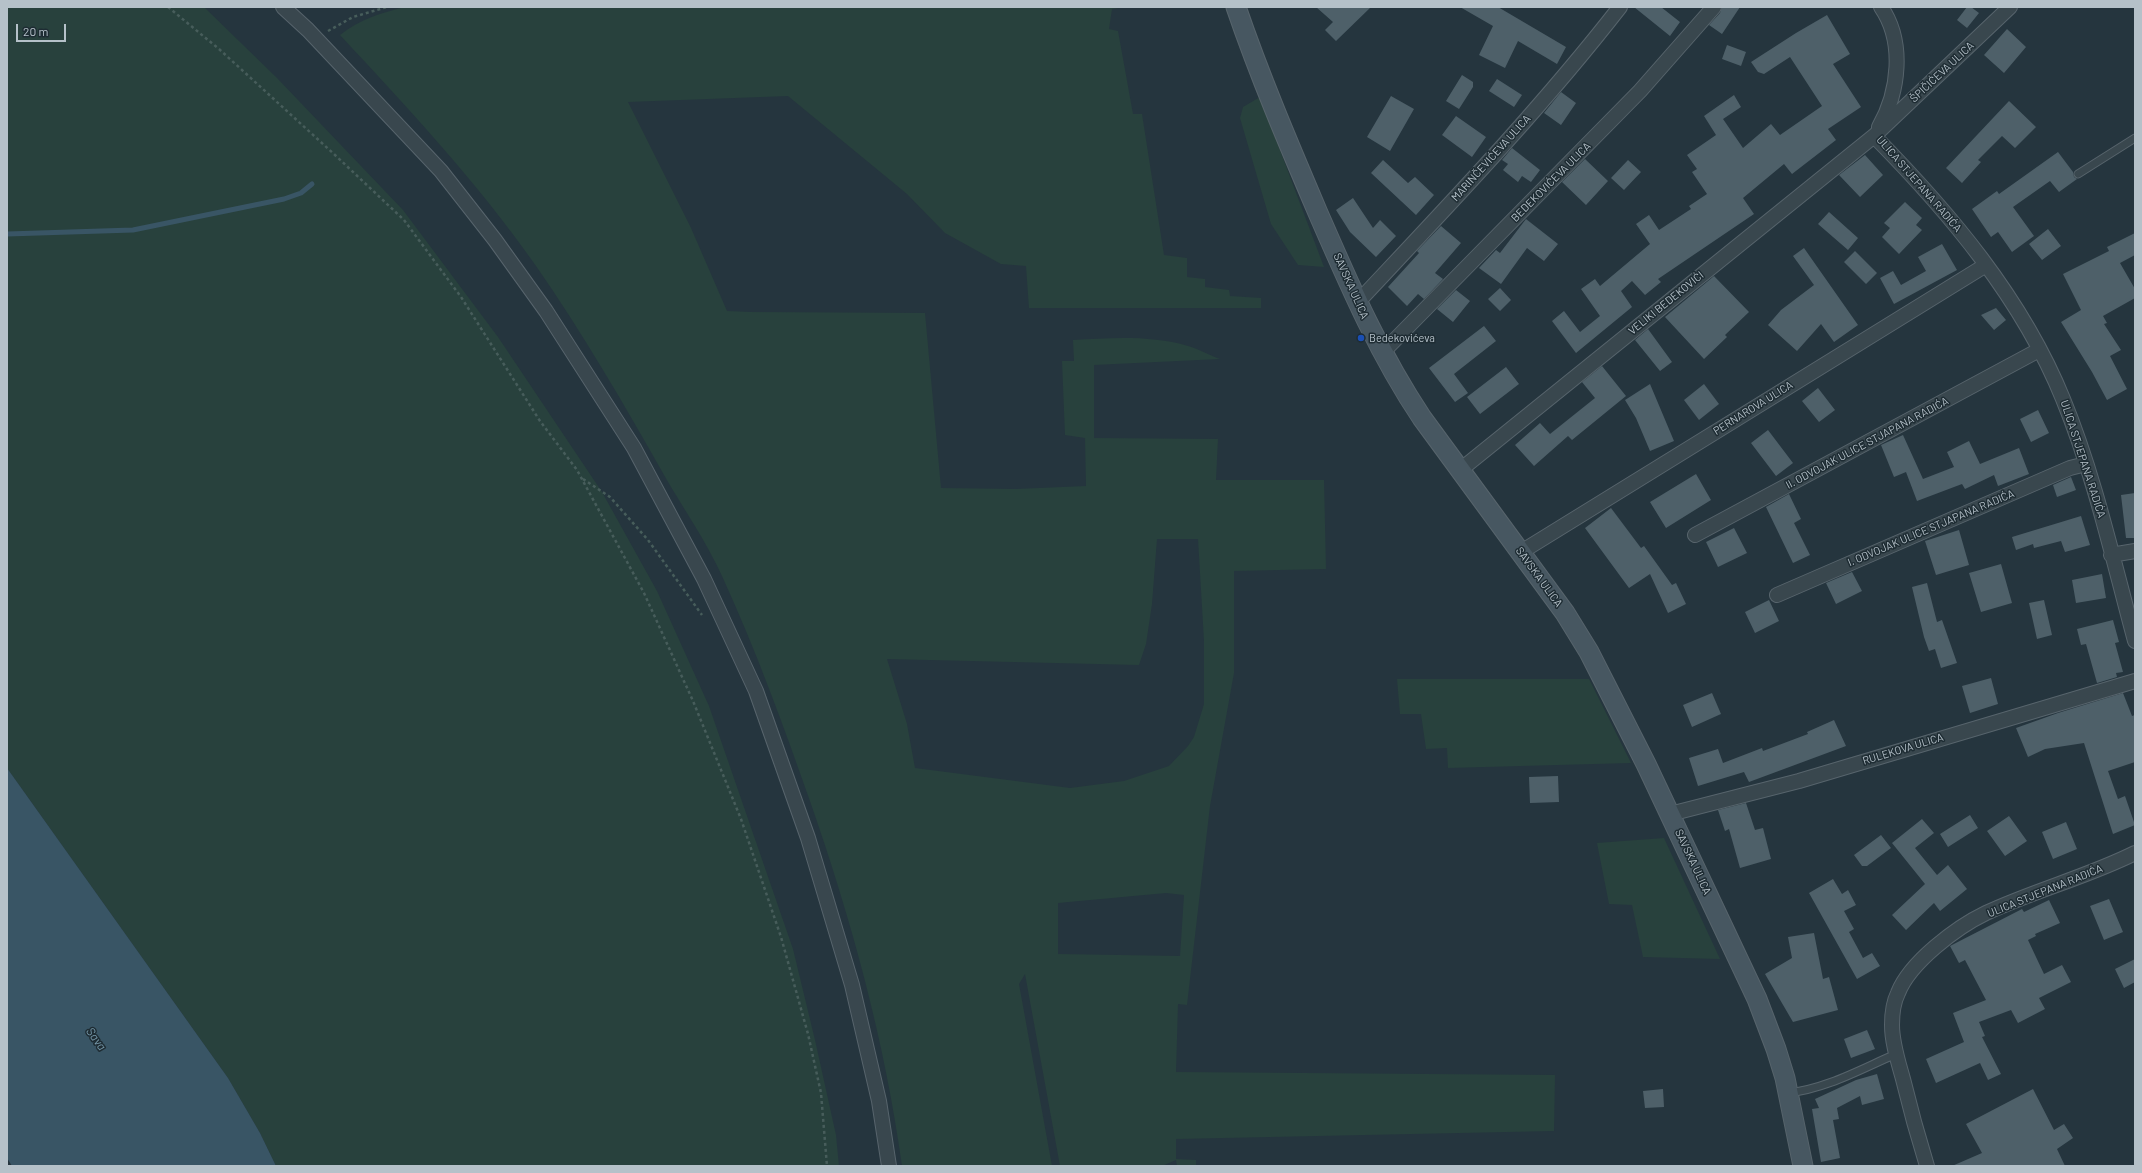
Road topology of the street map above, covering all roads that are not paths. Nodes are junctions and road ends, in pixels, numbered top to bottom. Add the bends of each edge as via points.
1 (283, 7) edge
2 (1236, 7) edge
3 (1620, 7) edge
4 (1714, 7) edge
5 (1880, 7) edge
6 (2010, 7) edge
7 (1874, 136) junction
8 (2135, 138) edge
9 (2078, 174) dead end
10 (1986, 265) junction
11 (1357, 303) junction
12 (2039, 350) junction
13 (1382, 353) junction
14 (2086, 464) junction
15 (1459, 471) junction
16 (1695, 535) dead end
17 (2135, 551) edge
18 (1521, 552) junction
19 (2111, 555) junction
20 (1777, 595) dead end
21 (2135, 642) edge
22 (2135, 681) edge
23 (1670, 814) junction
24 (2135, 853) edge
25 (1896, 1054) junction
26 (1788, 1093) junction
27 (889, 1166) edge
28 (1803, 1166) edge
29 (1927, 1166) edge

1 - 27 street via 317,39 441,171 546,311 634,448 704,579 756,691 808,838 852,985 879,1101
2 - 11 street, SAVSKA ULICA via 1269,94
3 - 11 street, MARINČEVIĆEVA ULICA via 1507,142
4 - 13 street, BEDEKOVIĆEVA ULICA via 1640,91
5 - 7 street, ULICA STJEPANA RADIĆA via 1892,32 1896,70 1891,101
6 - 7 street, ŠPIČIĆEVA ULICA
7 - 10 street, ULICA STJEPANA RADIĆA via 1947,214
7 - 15 street, VELIKI BEDEKOVIĆI
8 - 9 lane
10 - 12 street, ULICA STJEPANA RADIĆA
10 - 18 street, PERNAROVA ULICA
11 - 13 street, SAVSKA ULICA
12 - 14 street, ULICA STJEPANA RADIĆA via 2062,397
12 - 16 street, II. ODVOJAK ULICE STJAPANA RADIĆA
13 - 15 street, SAVSKA ULICA via 1400,386
14 - 19 street, ULICA STJEPANA RADIĆA
14 - 20 street, I. ODVOJAK ULICE STJAPANA RADIĆA via 2070,468
15 - 18 street, SAVSKA ULICA
17 - 19 street
18 - 23 street, SAVSKA ULICA via 1565,613 1588,652
19 - 21 street, ULICA STJEPANA RADIĆA
22 - 23 street, RULEKOVA ULICA via 1799,781
23 - 26 street, SAVSKA ULICA via 1757,999 1776,1049
24 - 25 street, ULICA STJEPANA RADIĆA via 1986,914 1961,928 1924,958 1907,977 1894,1004 1892,1027
25 - 26 lane via 1807,1091
25 - 29 street, ULICA STJEPANA RADIĆA
26 - 28 street, SAVSKA ULICA

